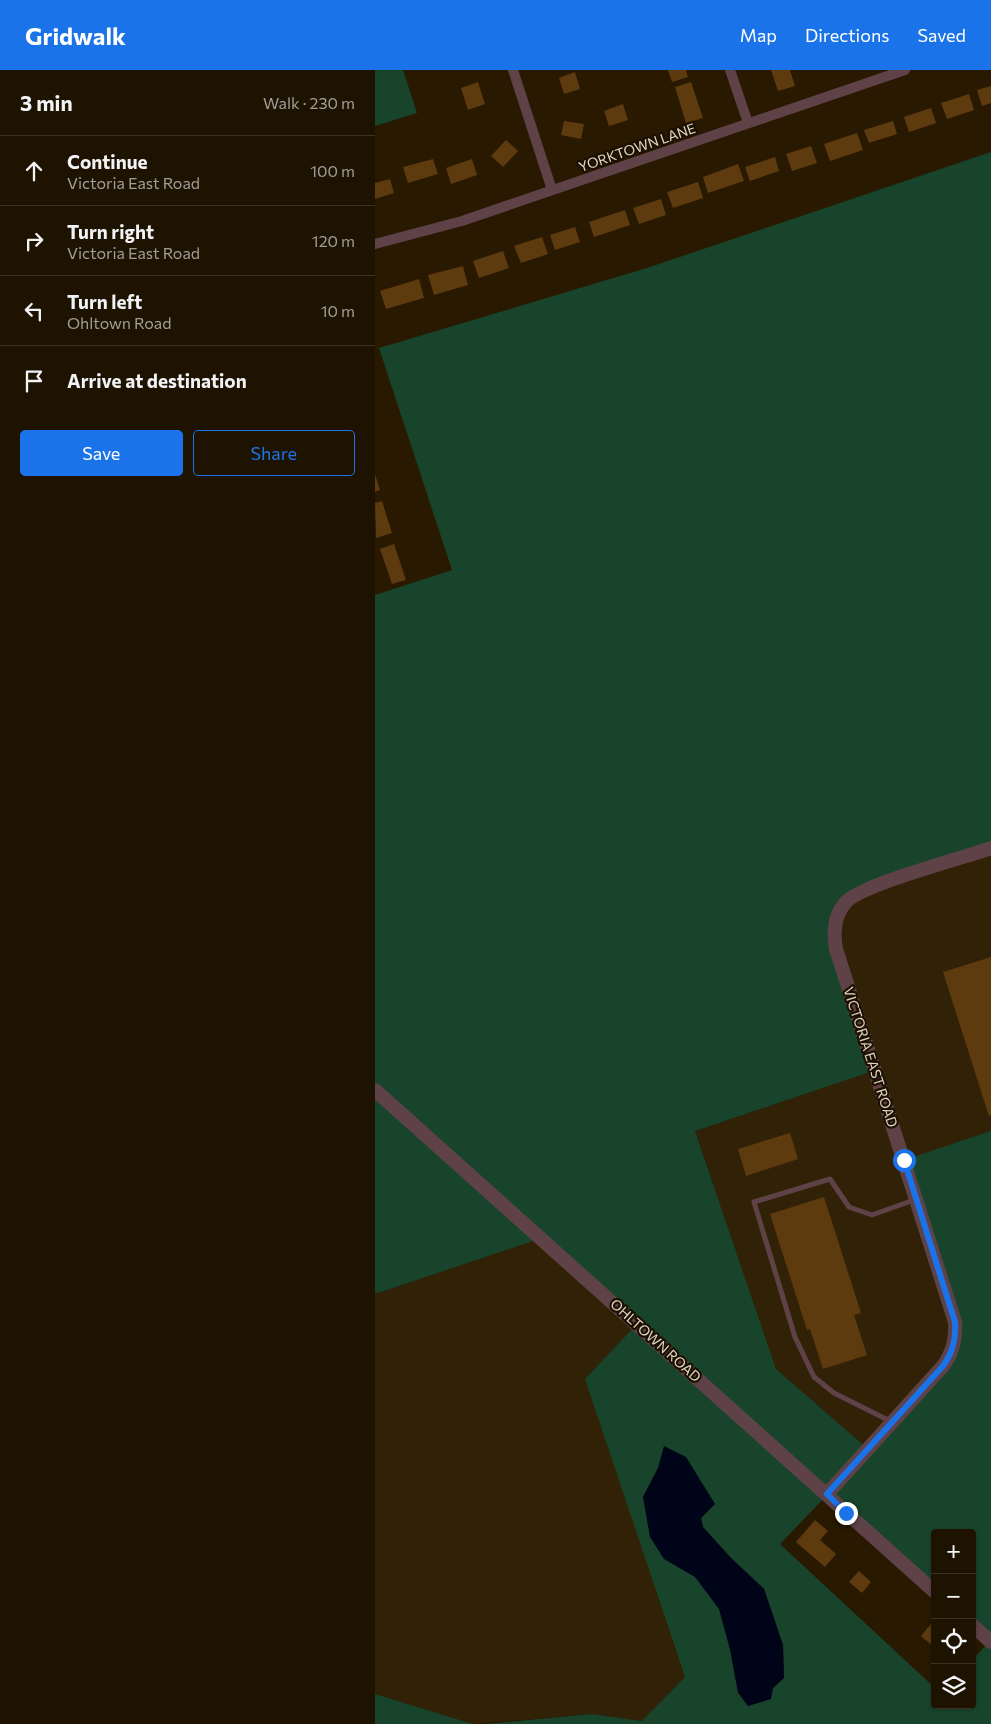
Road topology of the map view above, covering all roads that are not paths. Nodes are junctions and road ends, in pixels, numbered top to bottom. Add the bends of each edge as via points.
1 (513, 70) edge
2 (730, 70) edge
3 (905, 70) edge
4 (748, 124) junction
5 (552, 190) junction
6 (375, 244) edge
7 (991, 848) edge
8 (375, 1090) edge
9 (917, 1200) junction
10 (893, 1422) junction
11 (827, 1494) junction
12 (931, 1588) edge
13 (976, 1629) edge
14 (991, 1642) edge

1 - 5 street
2 - 4 street
3 - 4 street, YORKTOWN LANE
4 - 5 street, YORKTOWN LANE
5 - 6 street, YORKTOWN LANE via 457,222
7 - 9 street, VICTORIA EAST ROAD via 869,889 847,901 836,918 836,949
8 - 11 street, OHLTOWN ROAD
9 - 10 street, VICTORIA EAST ROAD via 956,1334 949,1358
9 - 10 lane via 872,1215 849,1207 830,1179 754,1202 795,1337 814,1377 834,1393
10 - 11 street, VICTORIA EAST ROAD
11 - 12 street, OHLTOWN ROAD
13 - 14 street

